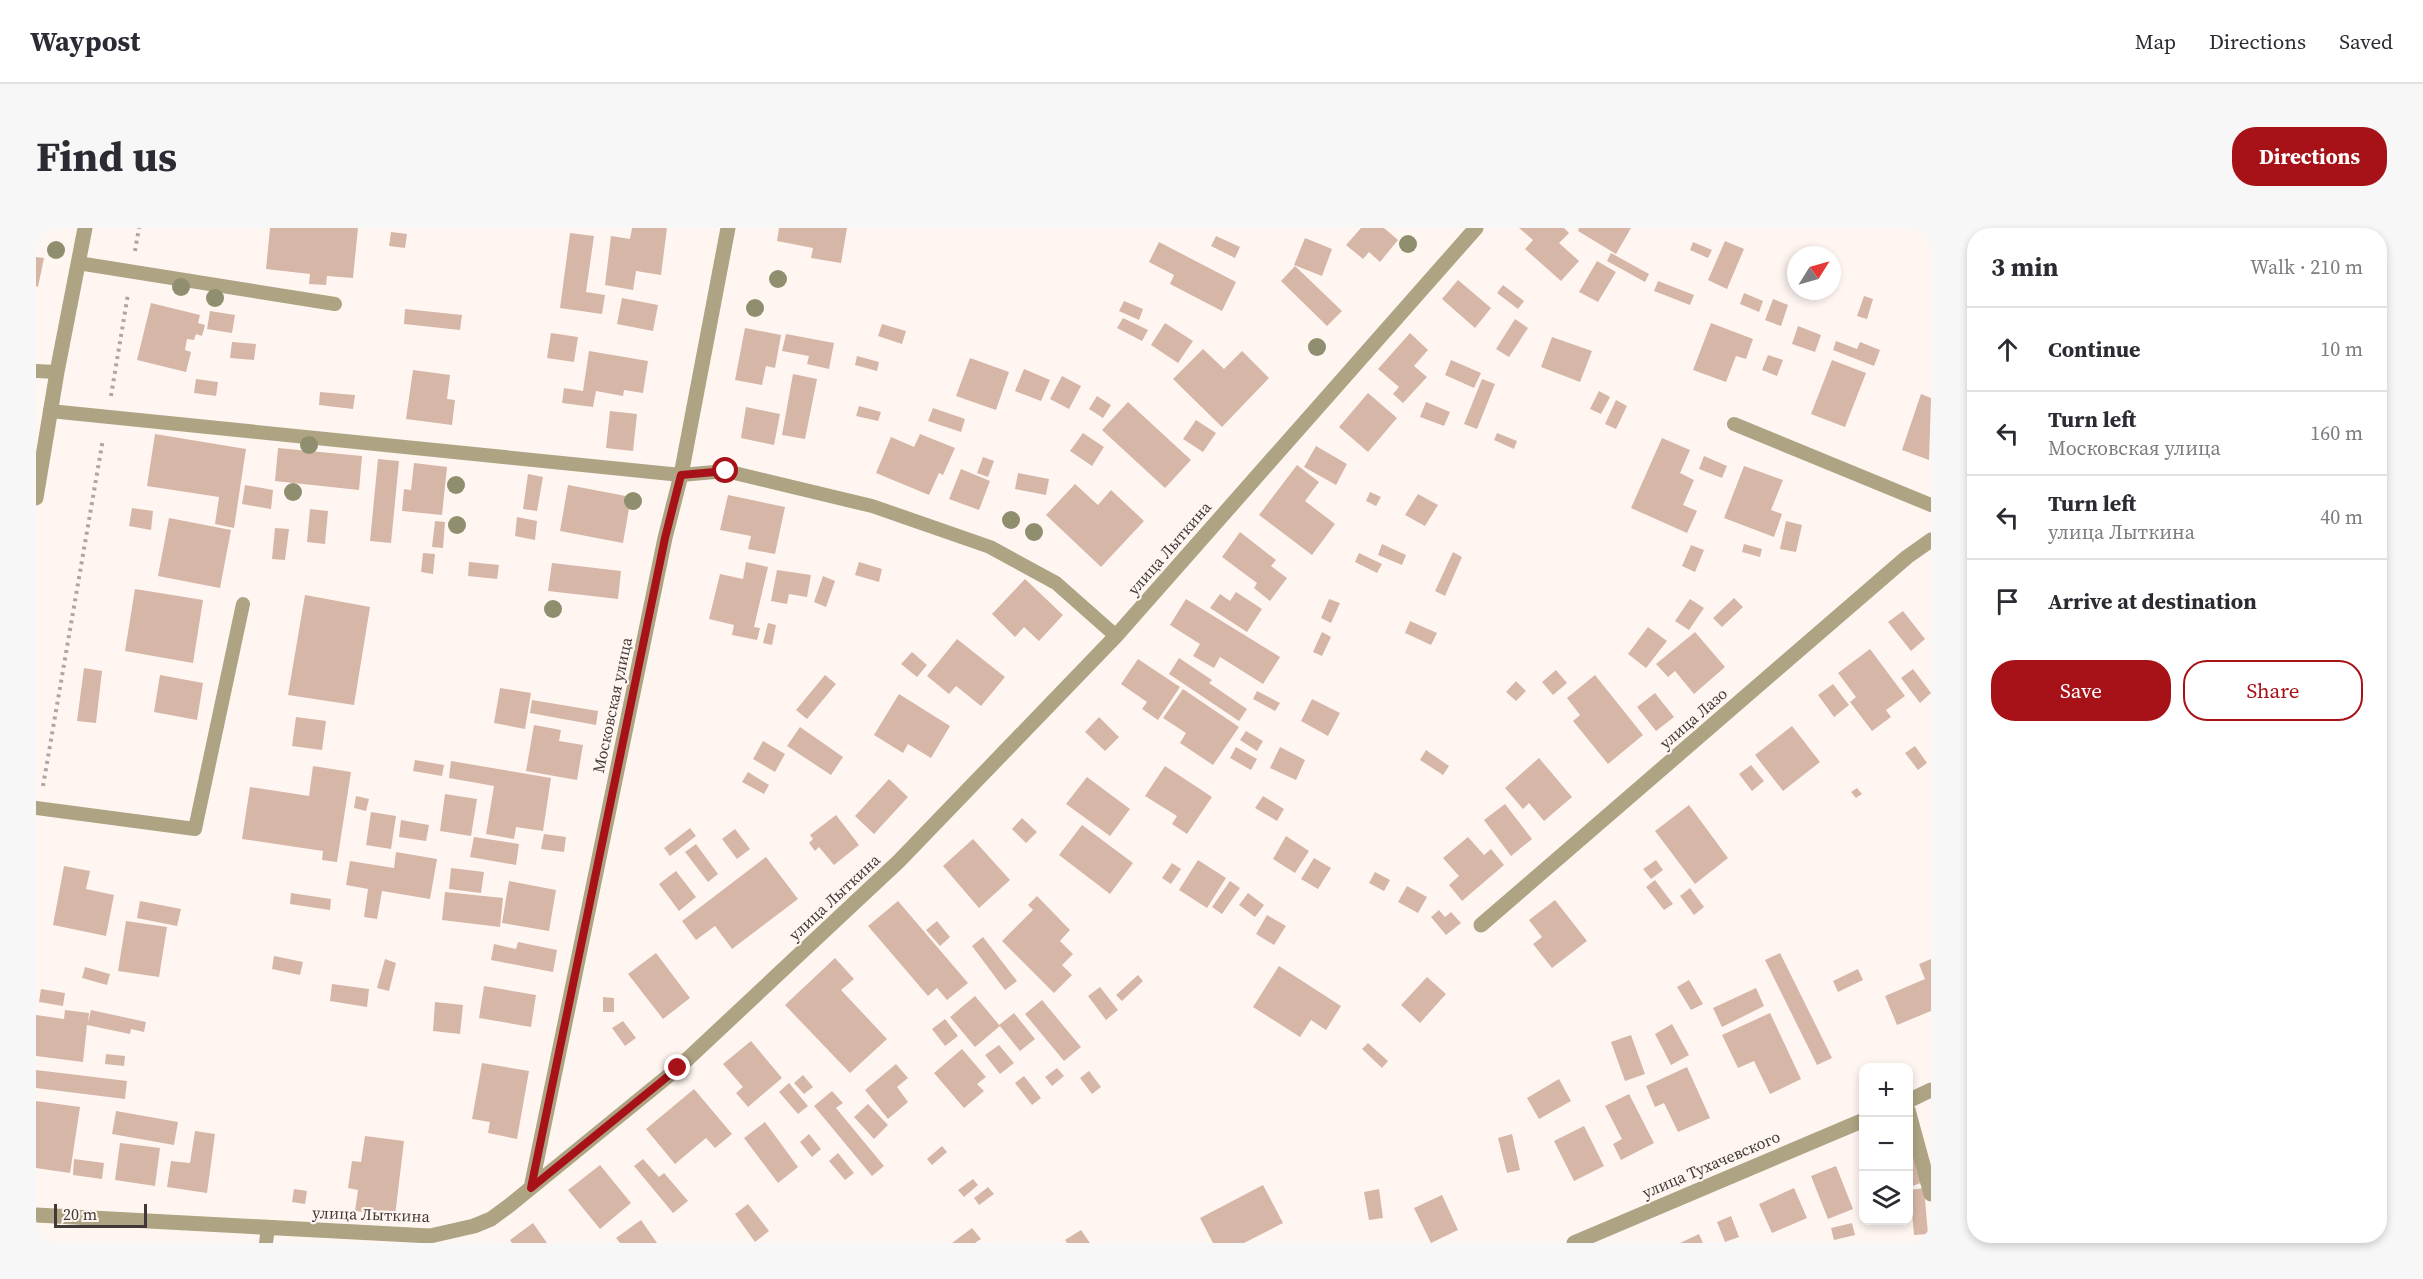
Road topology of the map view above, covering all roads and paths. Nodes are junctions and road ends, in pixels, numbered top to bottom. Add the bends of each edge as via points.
1 (85, 228) edge
2 (139, 228) edge
3 (728, 228) edge
4 (1476, 228) edge
5 (78, 263) junction
6 (132, 271) junction
7 (335, 304) dead end
8 (36, 371) edge
9 (57, 372) junction
10 (50, 411) junction
11 (107, 417) junction
12 (1734, 424) dead end
13 (681, 475) junction
14 (36, 498) edge
15 (1931, 505) edge
16 (1931, 540) edge
17 (243, 604) dead end
18 (1116, 636) junction
19 (37, 808) edge
20 (1480, 925) dead end
21 (1931, 1090) edge
22 (1913, 1099) edge
23 (1910, 1117) edge
24 (1859, 1122) edge
25 (531, 1188) junction
26 (1931, 1194) edge
27 (36, 1215) edge
28 (268, 1227) junction
29 (266, 1243) edge
30 (1574, 1243) edge

1 - 5 street
2 - 6 path
3 - 13 street, Московская улица
4 - 18 street, улица Лыткина
5 - 6 lane
5 - 9 street
6 - 7 lane
6 - 11 path
8 - 9 lane
9 - 10 street
10 - 11 lane
10 - 14 street
11 - 13 lane
11 - 19 path
12 - 15 lane
13 - 18 lane via 726,471 872,506 990,547 1056,583
13 - 25 street, Московская улица
16 - 20 street, улица Лазо
17 - 19 lane via 195,829
18 - 25 street, улица Лыткина via 899,861 678,1068
21 - 22 street
23 - 26 street
24 - 30 street, улица Тухачевского
25 - 28 street, улица Лыткина via 491,1219 430,1236
27 - 28 street, улица Лыткина
28 - 29 lane

